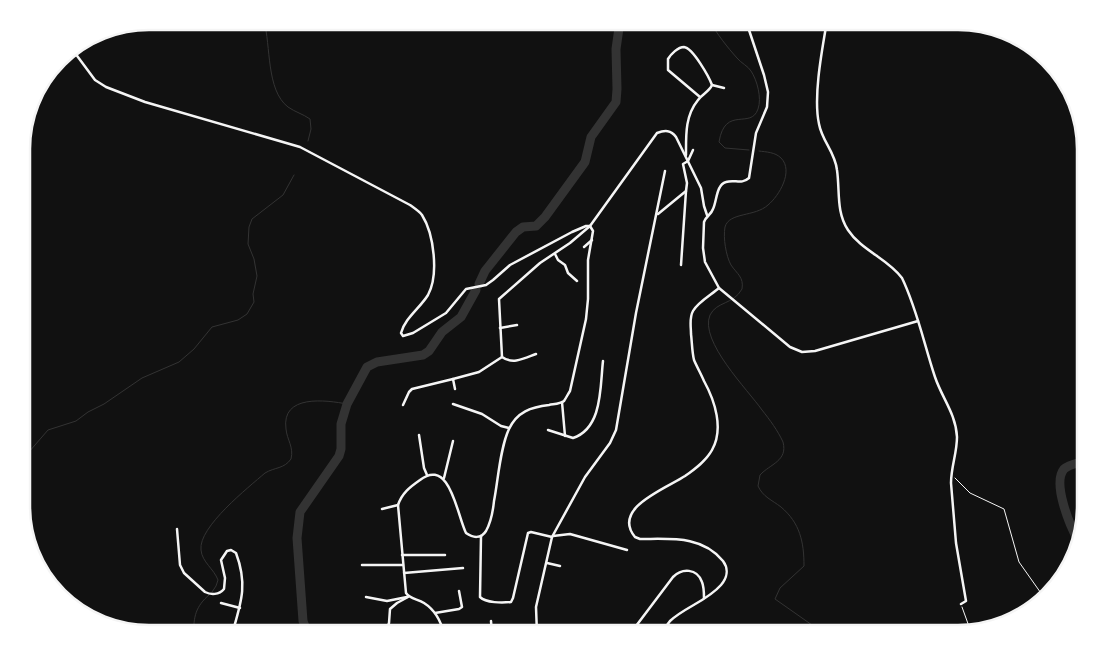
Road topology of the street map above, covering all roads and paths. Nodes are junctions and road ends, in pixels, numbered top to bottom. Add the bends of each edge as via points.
1 (749, 30) edge
2 (826, 30) edge
3 (77, 55) edge
4 (712, 86) junction
5 (724, 88) dead end
6 (700, 96) junction
7 (693, 150) dead end
8 (686, 157) junction
9 (688, 161) junction
10 (665, 171) dead end
11 (686, 191) junction
12 (657, 215) junction
13 (708, 215) junction
14 (590, 226) junction
15 (592, 240) junction
16 (584, 247) dead end
17 (555, 253) junction
18 (681, 265) dead end
19 (577, 281) dead end
20 (718, 288) junction
21 (918, 321) junction
22 (517, 325) dead end
23 (500, 328) junction
24 (536, 354) dead end
25 (502, 357) junction
26 (603, 361) dead end
27 (453, 379) junction
28 (578, 379) dead end
29 (573, 382) junction
30 (455, 389) dead end
31 (562, 402) junction
32 (453, 404) dead end
33 (403, 405) dead end
34 (509, 428) junction
35 (548, 430) dead end
36 (419, 434) dead end
37 (566, 436) junction
38 (453, 441) dead end
39 (951, 474) junction
40 (427, 475) junction
41 (444, 479) junction
42 (398, 505) junction
43 (382, 509) dead end
44 (177, 529) dead end
45 (481, 536) junction
46 (553, 536) junction
47 (627, 550) dead end
48 (402, 556) junction
49 (445, 556) dead end
50 (547, 563) junction
51 (362, 565) dead end
52 (403, 565) junction
53 (560, 566) dead end
54 (463, 568) dead end
55 (404, 573) junction
56 (459, 591) dead end
57 (1040, 591) edge
58 (408, 596) junction
59 (366, 597) dead end
60 (704, 598) junction
61 (221, 603) dead end
62 (961, 604) joint
63 (240, 608) junction
64 (434, 613) junction
65 (491, 621) dead end
66 (235, 625) edge
67 (388, 625) edge
68 (440, 625) edge
69 (491, 625) edge
70 (537, 625) edge
71 (637, 625) edge
72 (667, 625) edge
73 (968, 625) edge

1 - 13 street via 764,75 767,106 756,133 749,178 723,183 713,211
2 - 21 street via 817,114 819,126 836,162 842,218 855,239 902,278
3 - 14 street via 95,80 106,87 144,102 300,147 417,210 428,228 433,281 428,294 403,326 403,336 446,313 466,288 486,285 510,265
4 - 5 street
4 - 6 street
4 - 6 street via 688,50 682,47 670,56 668,70
6 - 8 street via 688,120
7 - 9 street
8 - 9 street
8 - 14 street via 673,133 657,134
9 - 11 street via 683,164
9 - 13 street via 701,188
10 - 12 street
11 - 12 street
11 - 18 street
12 - 46 street via 616,430 584,477
13 - 20 street via 704,222 703,248 705,262
14 - 15 street
14 - 17 street
15 - 16 street
15 - 29 street via 586,319
17 - 19 street
17 - 23 street via 499,299
20 - 21 street via 790,348 802,352
20 - 60 street via 696,308 690,322 694,359 712,398 718,423 712,450 684,476 646,498 632,511 629,519 635,536 691,541 706,546 722,560 726,565 726,576 721,586
21 - 39 street via 955,425 957,438
22 - 23 street
23 - 25 street
24 - 25 street via 516,361
25 - 27 street via 479,372
26 - 37 street via 596,416 583,433 573,438
27 - 30 street
27 - 33 street via 412,389
28 - 29 street
29 - 31 street
31 - 34 street via 530,408
31 - 37 street
32 - 34 street
34 - 45 street via 492,516
35 - 37 street
36 - 40 street
38 - 41 street
39 - 57 path via 970,493 1004,509 1019,562
39 - 62 street via 956,543 966,601
40 - 41 street via 436,474
40 - 42 street via 408,489
41 - 45 street via 466,533 476,538
42 - 43 street
42 - 48 street
44 - 63 street via 182,569 209,594 224,588 221,560 225,553 231,550 237,556 243,584
45 - 46 street via 480,597 506,603 513,598 528,533
46 - 47 street via 570,534
46 - 50 street
48 - 49 street
48 - 52 street
50 - 53 street
50 - 70 street via 536,607
51 - 52 street
52 - 55 street
54 - 55 street
55 - 58 street
56 - 64 street via 462,607
58 - 59 street via 387,601
58 - 64 street
58 - 67 street via 390,609
60 - 71 street via 701,579 691,571 680,572
60 - 72 street
61 - 63 street
62 - 73 path
63 - 66 street
64 - 68 street
65 - 69 street

